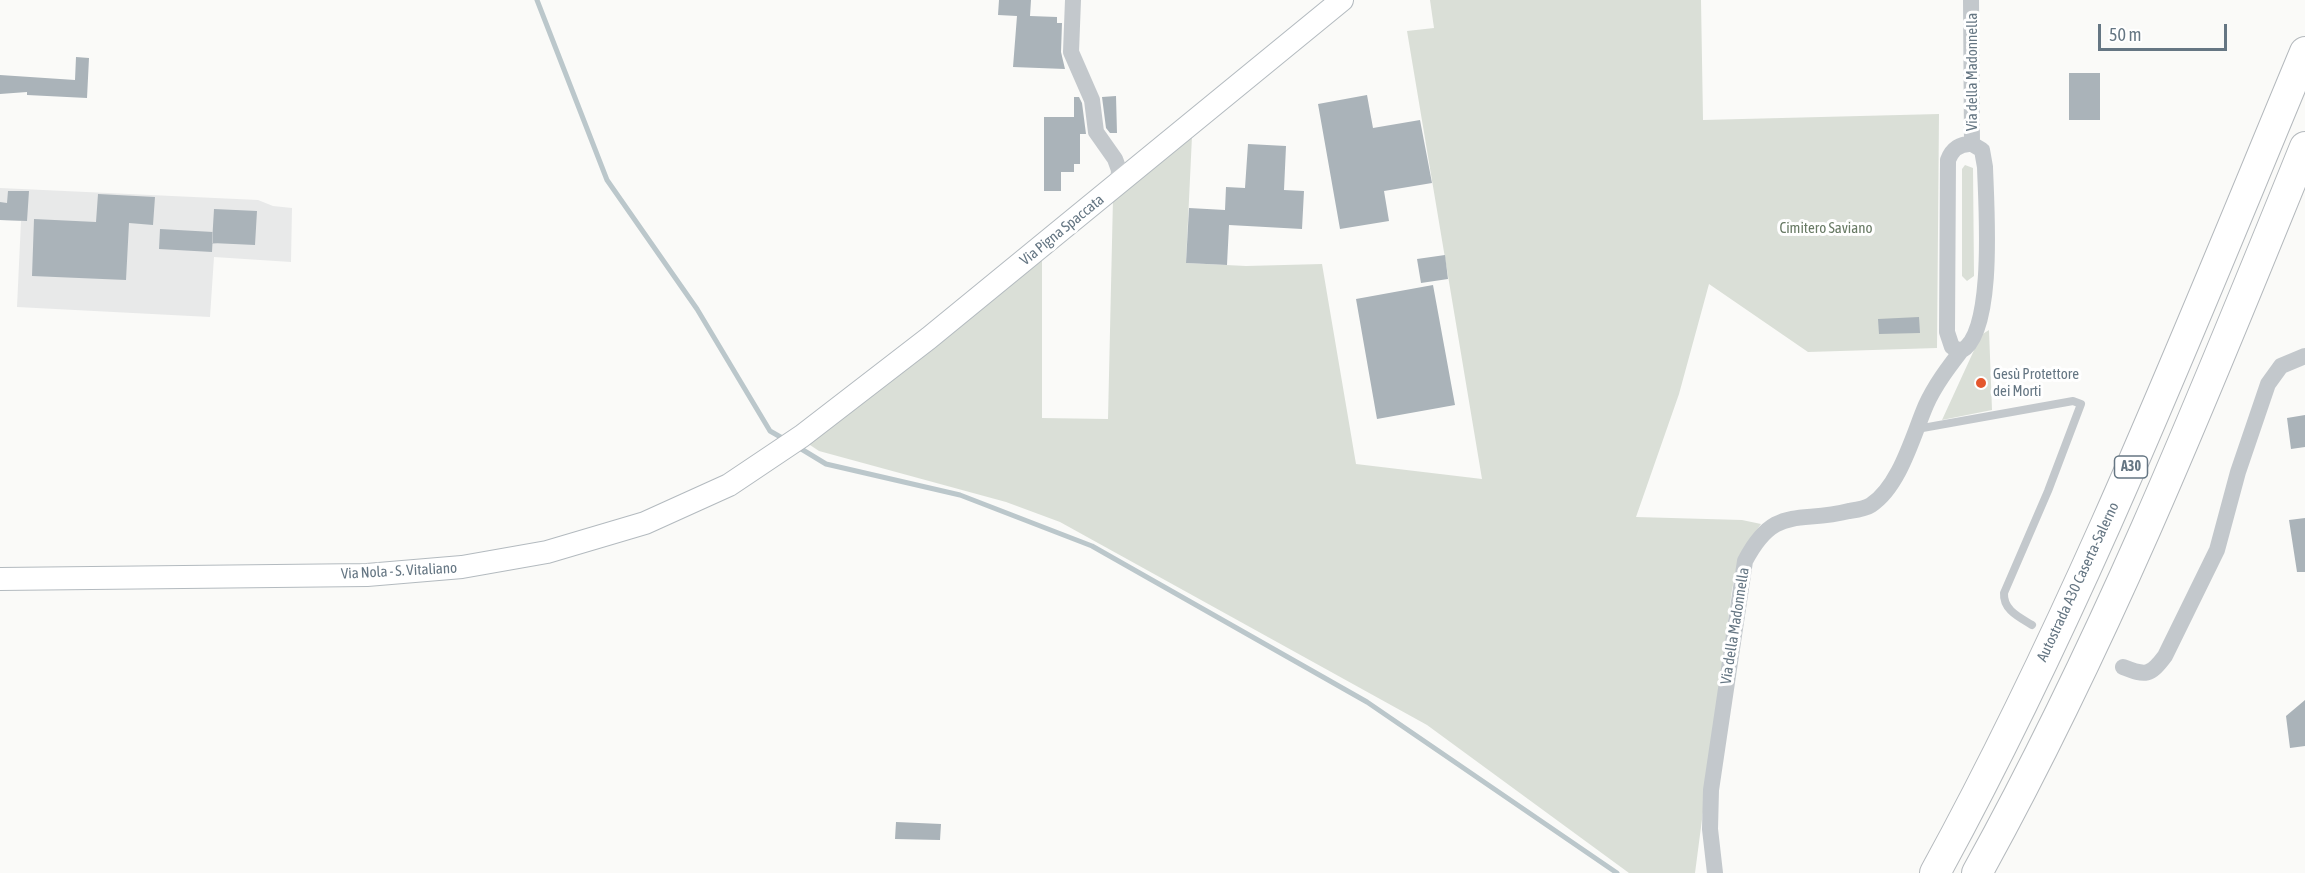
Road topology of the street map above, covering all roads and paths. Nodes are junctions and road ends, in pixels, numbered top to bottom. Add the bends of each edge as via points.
1 (1073, 0) edge
2 (1342, 0) edge
3 (1971, 0) edge
4 (2305, 52) edge
5 (1972, 144) junction
6 (2305, 147) edge
7 (1118, 185) junction
8 (1961, 351) junction
9 (2305, 356) edge
10 (1917, 429) junction
11 (776, 455) joint
12 (0, 579) edge
13 (2032, 625) dead end
14 (2123, 667) dead end
15 (1715, 873) edge
16 (1935, 873) edge
17 (1977, 873) edge

1 - 7 street via 1071,52 1092,100 1096,132 1119,170
2 - 7 main road, Via Pigna Spaccata
3 - 5 street, Via della Madonnella
4 - 16 highway, Autostrada A30 Caserta-Salerno / A30 via 2140,446 1992,770
5 - 8 street, Via della Madonnella via 1982,150 1985,167 1986,282 1977,330
5 - 8 street, Via della Madonnella via 1955,148 1948,160 1947,332 1952,346
6 - 17 highway, A30 via 2176,463 2031,776
7 - 11 main road, Via Pigna Spaccata
8 - 10 street, Via della Madonnella via 1936,386
9 - 14 street via 2281,366 2268,384 2217,550 2165,656 2154,671 2146,674
10 - 13 lane via 2073,401 2081,404 2004,593 2011,612
10 - 15 street, Via della Madonnella via 1882,496 1869,507 1832,516 1794,518 1767,527 1745,561 1711,790
11 - 12 main road, Via Nola - S. Vitaliano via 729,485 645,523 547,552 462,567 367,575

